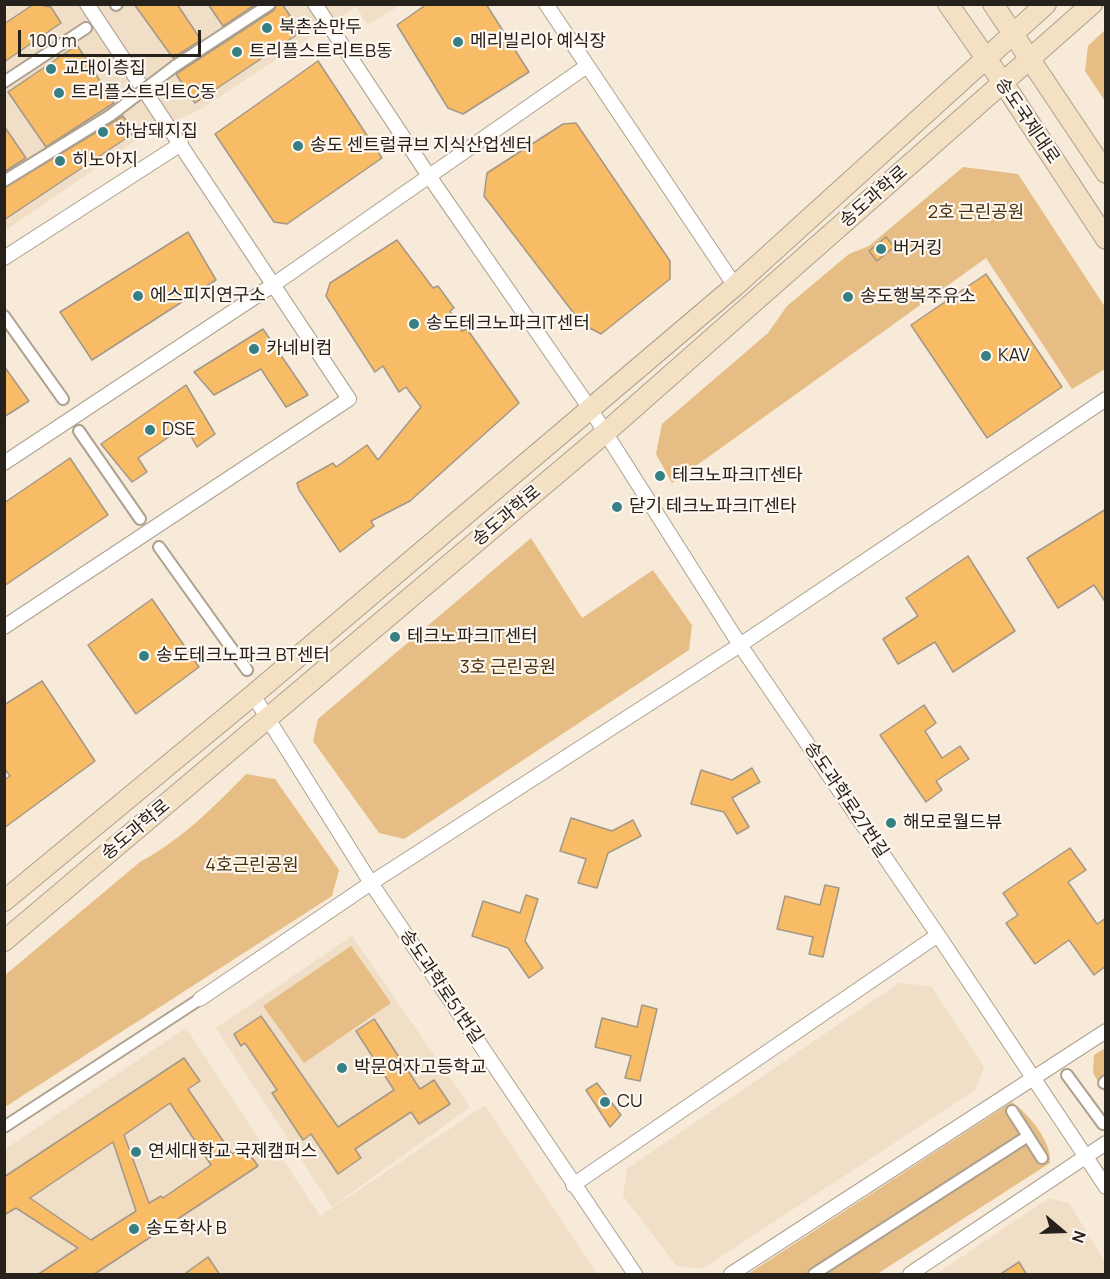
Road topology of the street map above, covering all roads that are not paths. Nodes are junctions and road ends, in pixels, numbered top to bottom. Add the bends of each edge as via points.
1 (87, 4) edge
2 (270, 4) edge
3 (315, 4) edge
4 (546, 4) edge
5 (948, 4) edge
6 (993, 4) edge
7 (1047, 4) edge
8 (1092, 4) edge
9 (86, 28) dead end
10 (1014, 35) junction
11 (1030, 57) junction
12 (986, 61) junction
13 (587, 66) junction
14 (4, 82) edge
15 (1004, 84) junction
16 (181, 144) junction
17 (1106, 172) edge
18 (429, 176) junction
19 (4, 181) edge
20 (1106, 239) edge
21 (4, 258) edge
22 (273, 285) junction
23 (735, 286) junction
24 (4, 316) edge
25 (63, 399) dead end
26 (1106, 399) edge
27 (591, 410) junction
28 (79, 432) dead end
29 (605, 433) junction
30 (4, 463) edge
31 (140, 519) dead end
32 (159, 547) dead end
33 (4, 627) edge
34 (740, 645) junction
35 (247, 670) dead end
36 (253, 695) junction
37 (267, 718) junction
38 (371, 883) junction
39 (4, 901) edge
40 (938, 935) junction
41 (4, 941) edge
42 (200, 999) joint
43 (1106, 1031) edge
44 (1067, 1075) dead end
45 (1032, 1080) junction
46 (1012, 1111) dead end
47 (1103, 1125) dead end
48 (4, 1127) edge
49 (1028, 1136) junction
50 (1106, 1143) edge
51 (1086, 1157) junction
52 (1042, 1158) dead end
53 (573, 1185) junction
54 (1106, 1187) edge
55 (635, 1275) edge
56 (731, 1275) edge
57 (814, 1275) edge
58 (910, 1275) edge

1 - 16 street
2 - 19 street, bridge via 175,66 111,115
3 - 18 street, 송도과학로27번길
4 - 13 street
5 - 12 main road, 송도국제대로
6 - 10 main road, 송도국제대로
7 - 10 main road, 송도과학로
8 - 11 main road, 송도과학로
9 - 14 street
10 - 11 main road, 송도국제대로
10 - 12 main road, 송도과학로
11 - 15 main road, 송도과학로
11 - 17 main road, 송도국제대로
12 - 15 main road, 송도국제대로
12 - 23 main road, 송도과학로
13 - 18 street
13 - 23 street
15 - 20 main road, 송도국제대로
15 - 29 main road, 송도과학로
16 - 21 street
16 - 22 street
18 - 22 street
18 - 27 street, 송도과학로27번길
22 - 30 street
22 - 33 street via 349,399
23 - 27 main road, 송도과학로
24 - 25 street
26 - 34 street
27 - 29 street, 송도과학로27번길
27 - 36 main road, 송도과학로
28 - 31 street
29 - 34 street, 송도과학로27번길
29 - 37 main road, 송도과학로
32 - 35 street
34 - 38 street
34 - 40 street, 송도과학로27번길
36 - 37 street, 송도과학로51번길
36 - 39 main road, 송도과학로
37 - 38 street, 송도과학로51번길
37 - 41 main road, 송도과학로
38 - 42 street
38 - 53 street, 송도과학로51번길
40 - 45 street, 송도과학로27번길
40 - 53 street
42 - 48 street
43 - 45 street
44 - 47 street
45 - 51 street, 송도과학로27번길
45 - 56 street
46 - 49 street
49 - 52 street
49 - 57 street
50 - 51 street
51 - 54 street, 송도과학로27번길
51 - 58 street
53 - 55 street, 송도과학로51번길

